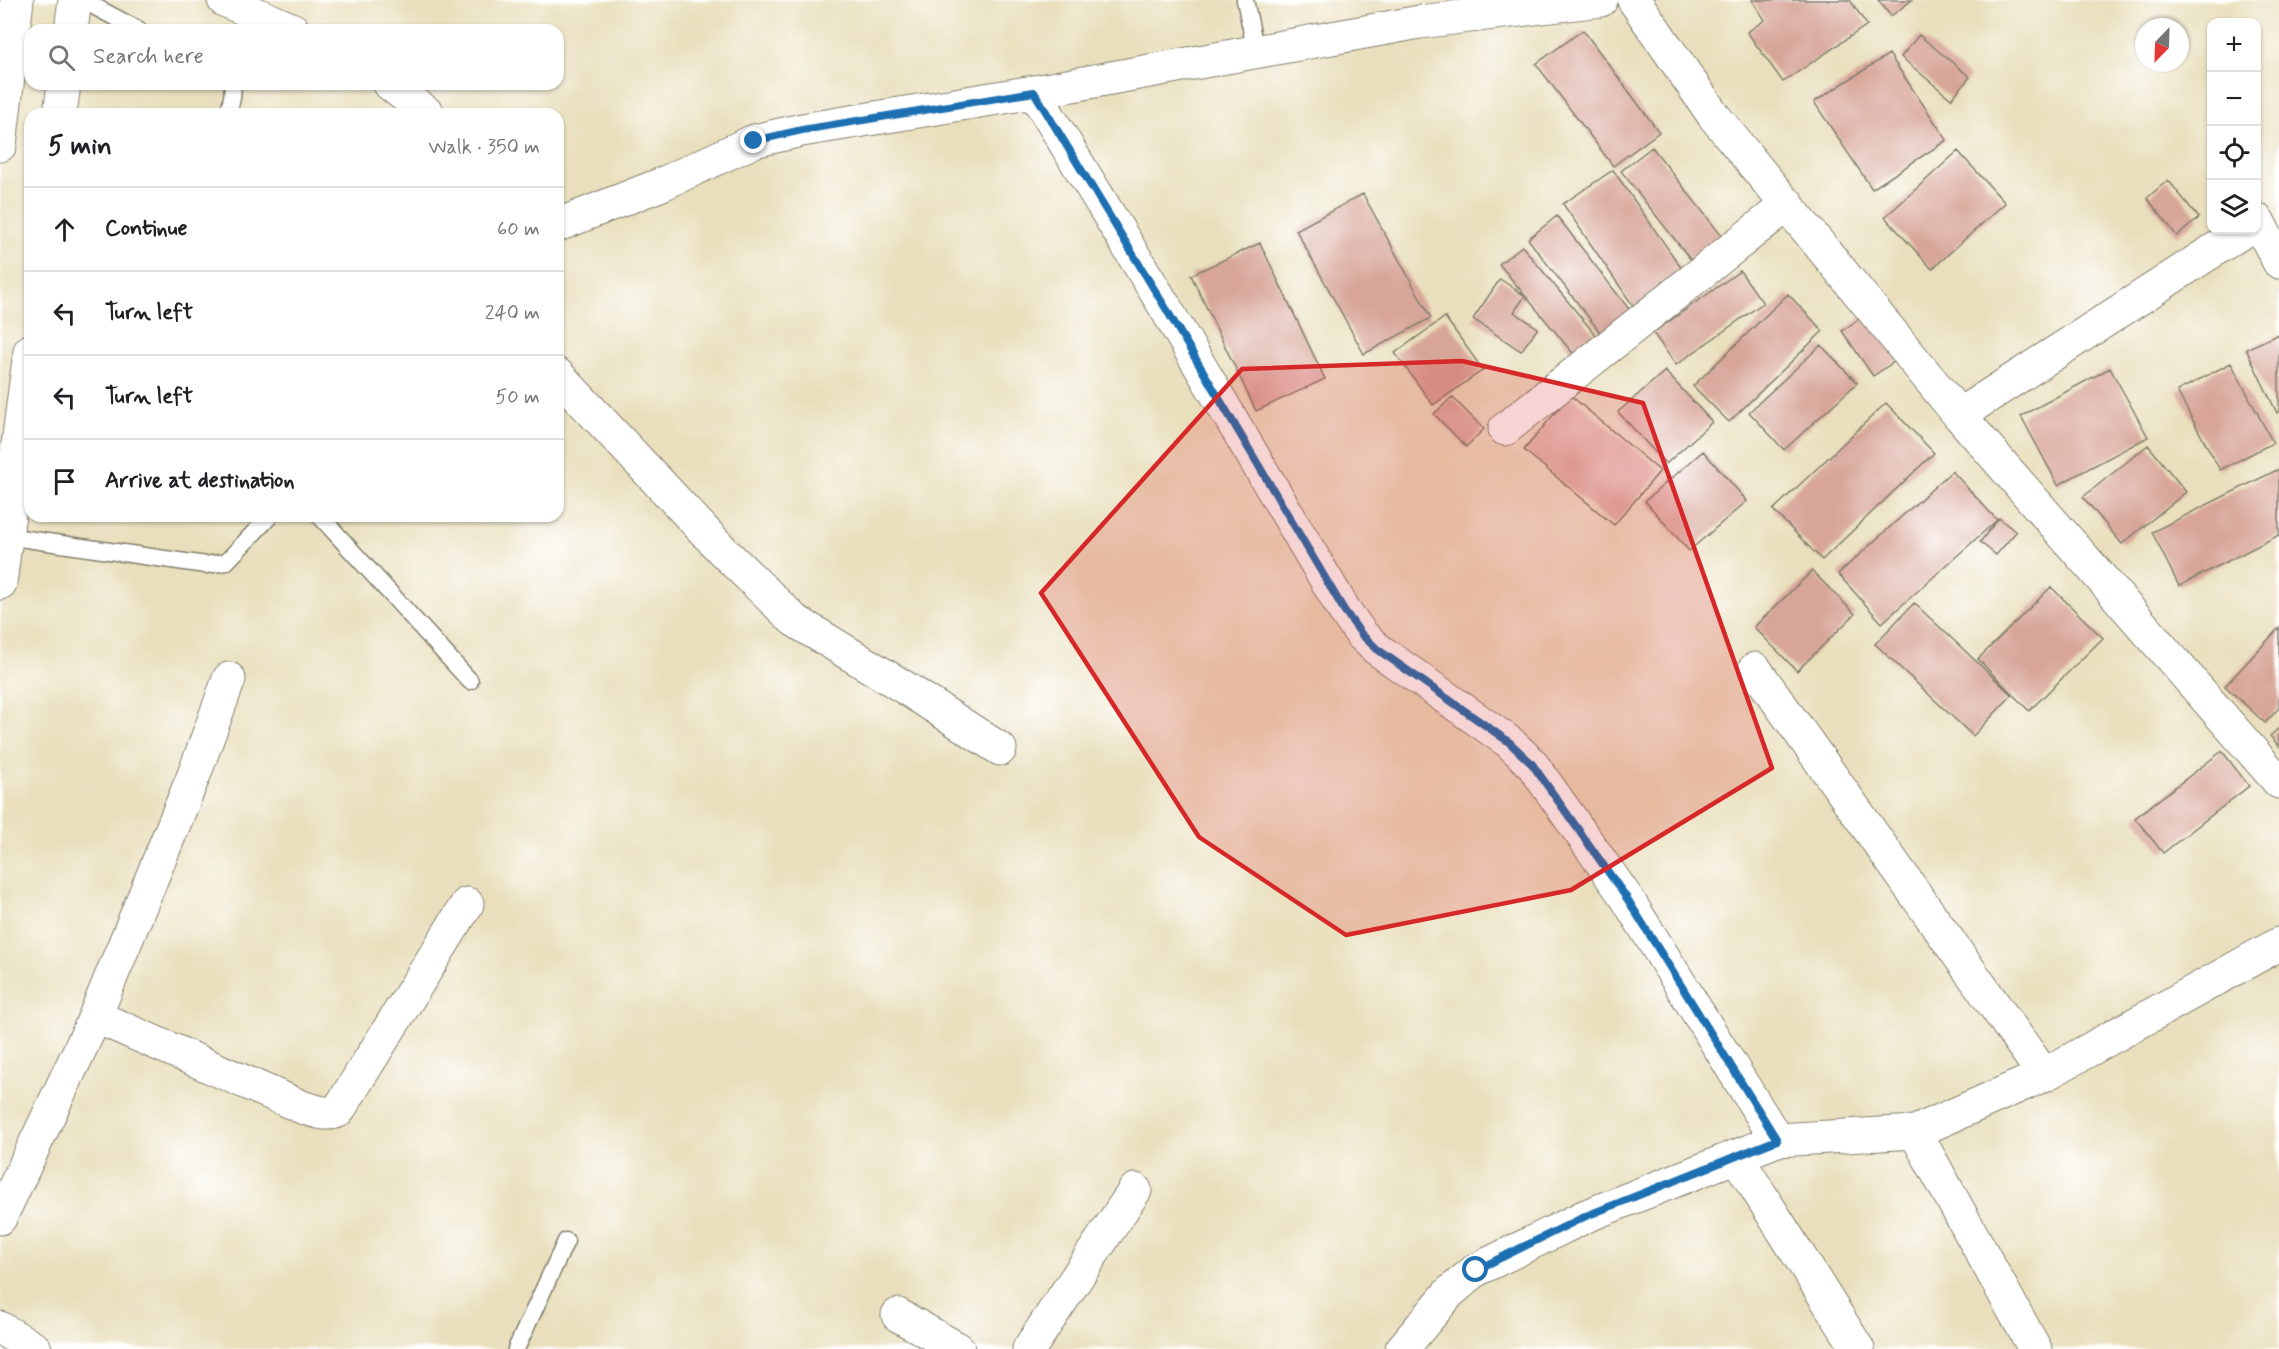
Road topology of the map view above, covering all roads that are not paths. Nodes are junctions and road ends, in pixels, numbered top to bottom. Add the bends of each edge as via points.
1 (17, 0) edge
2 (75, 0) edge
3 (82, 0) edge
4 (224, 0) edge
5 (1245, 0) edge
6 (1601, 0) edge
7 (1634, 0) edge
8 (1418, 11) edge
9 (72, 24) edge
10 (128, 24) edge
11 (279, 24) edge
12 (1256, 52) junction
13 (63, 90) edge
14 (233, 90) edge
15 (398, 90) edge
16 (1034, 92) junction
17 (61, 108) edge
18 (230, 108) edge
19 (420, 108) edge
20 (0, 145) edge
21 (1788, 204) junction
22 (2261, 222) edge
23 (564, 223) edge
24 (2238, 234) edge
25 (2279, 262) edge
26 (564, 381) edge
27 (24, 397) edge
28 (1959, 415) junction
29 (1505, 429) dead end
30 (264, 522) edge
31 (325, 522) edge
32 (6, 536) junction
33 (0, 583) edge
34 (1755, 669) dead end
35 (229, 679) dead end
36 (470, 681) dead end
37 (1000, 749) dead end
38 (2279, 782) edge
39 (467, 904) dead end
40 (2279, 944) edge
41 (91, 1026) junction
42 (2044, 1075) junction
43 (1916, 1132) junction
44 (1777, 1140) junction
45 (1736, 1156) junction
46 (1135, 1190) dead end
47 (0, 1218) edge
48 (566, 1241) dead end
49 (898, 1315) dead end
50 (0, 1328) edge
51 (35, 1349) edge
52 (516, 1349) edge
53 (958, 1349) edge
54 (1029, 1349) edge
55 (1402, 1349) edge
56 (1858, 1349) edge
57 (2035, 1349) edge

1 - 20 street
2 - 9 street
3 - 10 lane
4 - 11 street
5 - 12 lane
6 - 8 street
7 - 21 street via 1714,116
8 - 12 street
12 - 16 street
13 - 17 street
14 - 18 lane
15 - 19 street
16 - 23 street via 754,141 662,184
16 - 44 street via 1344,610 1377,649 1509,742 1532,764 1628,900
21 - 28 street
21 - 29 street
22 - 25 street
24 - 28 street
26 - 37 street via 723,551 794,620
27 - 32 street
28 - 38 street
30 - 32 lane via 226,562 206,565
31 - 36 lane
32 - 33 street
34 - 42 street
35 - 41 street
39 - 41 street via 338,1111 332,1113 304,1108 106,1021 98,1020
40 - 42 street
41 - 47 street
42 - 43 street
43 - 44 street
43 - 57 street
44 - 45 street
45 - 55 street via 1586,1216 1476,1270 1449,1293
45 - 56 street
46 - 54 street
48 - 52 lane
49 - 53 street
50 - 51 street

